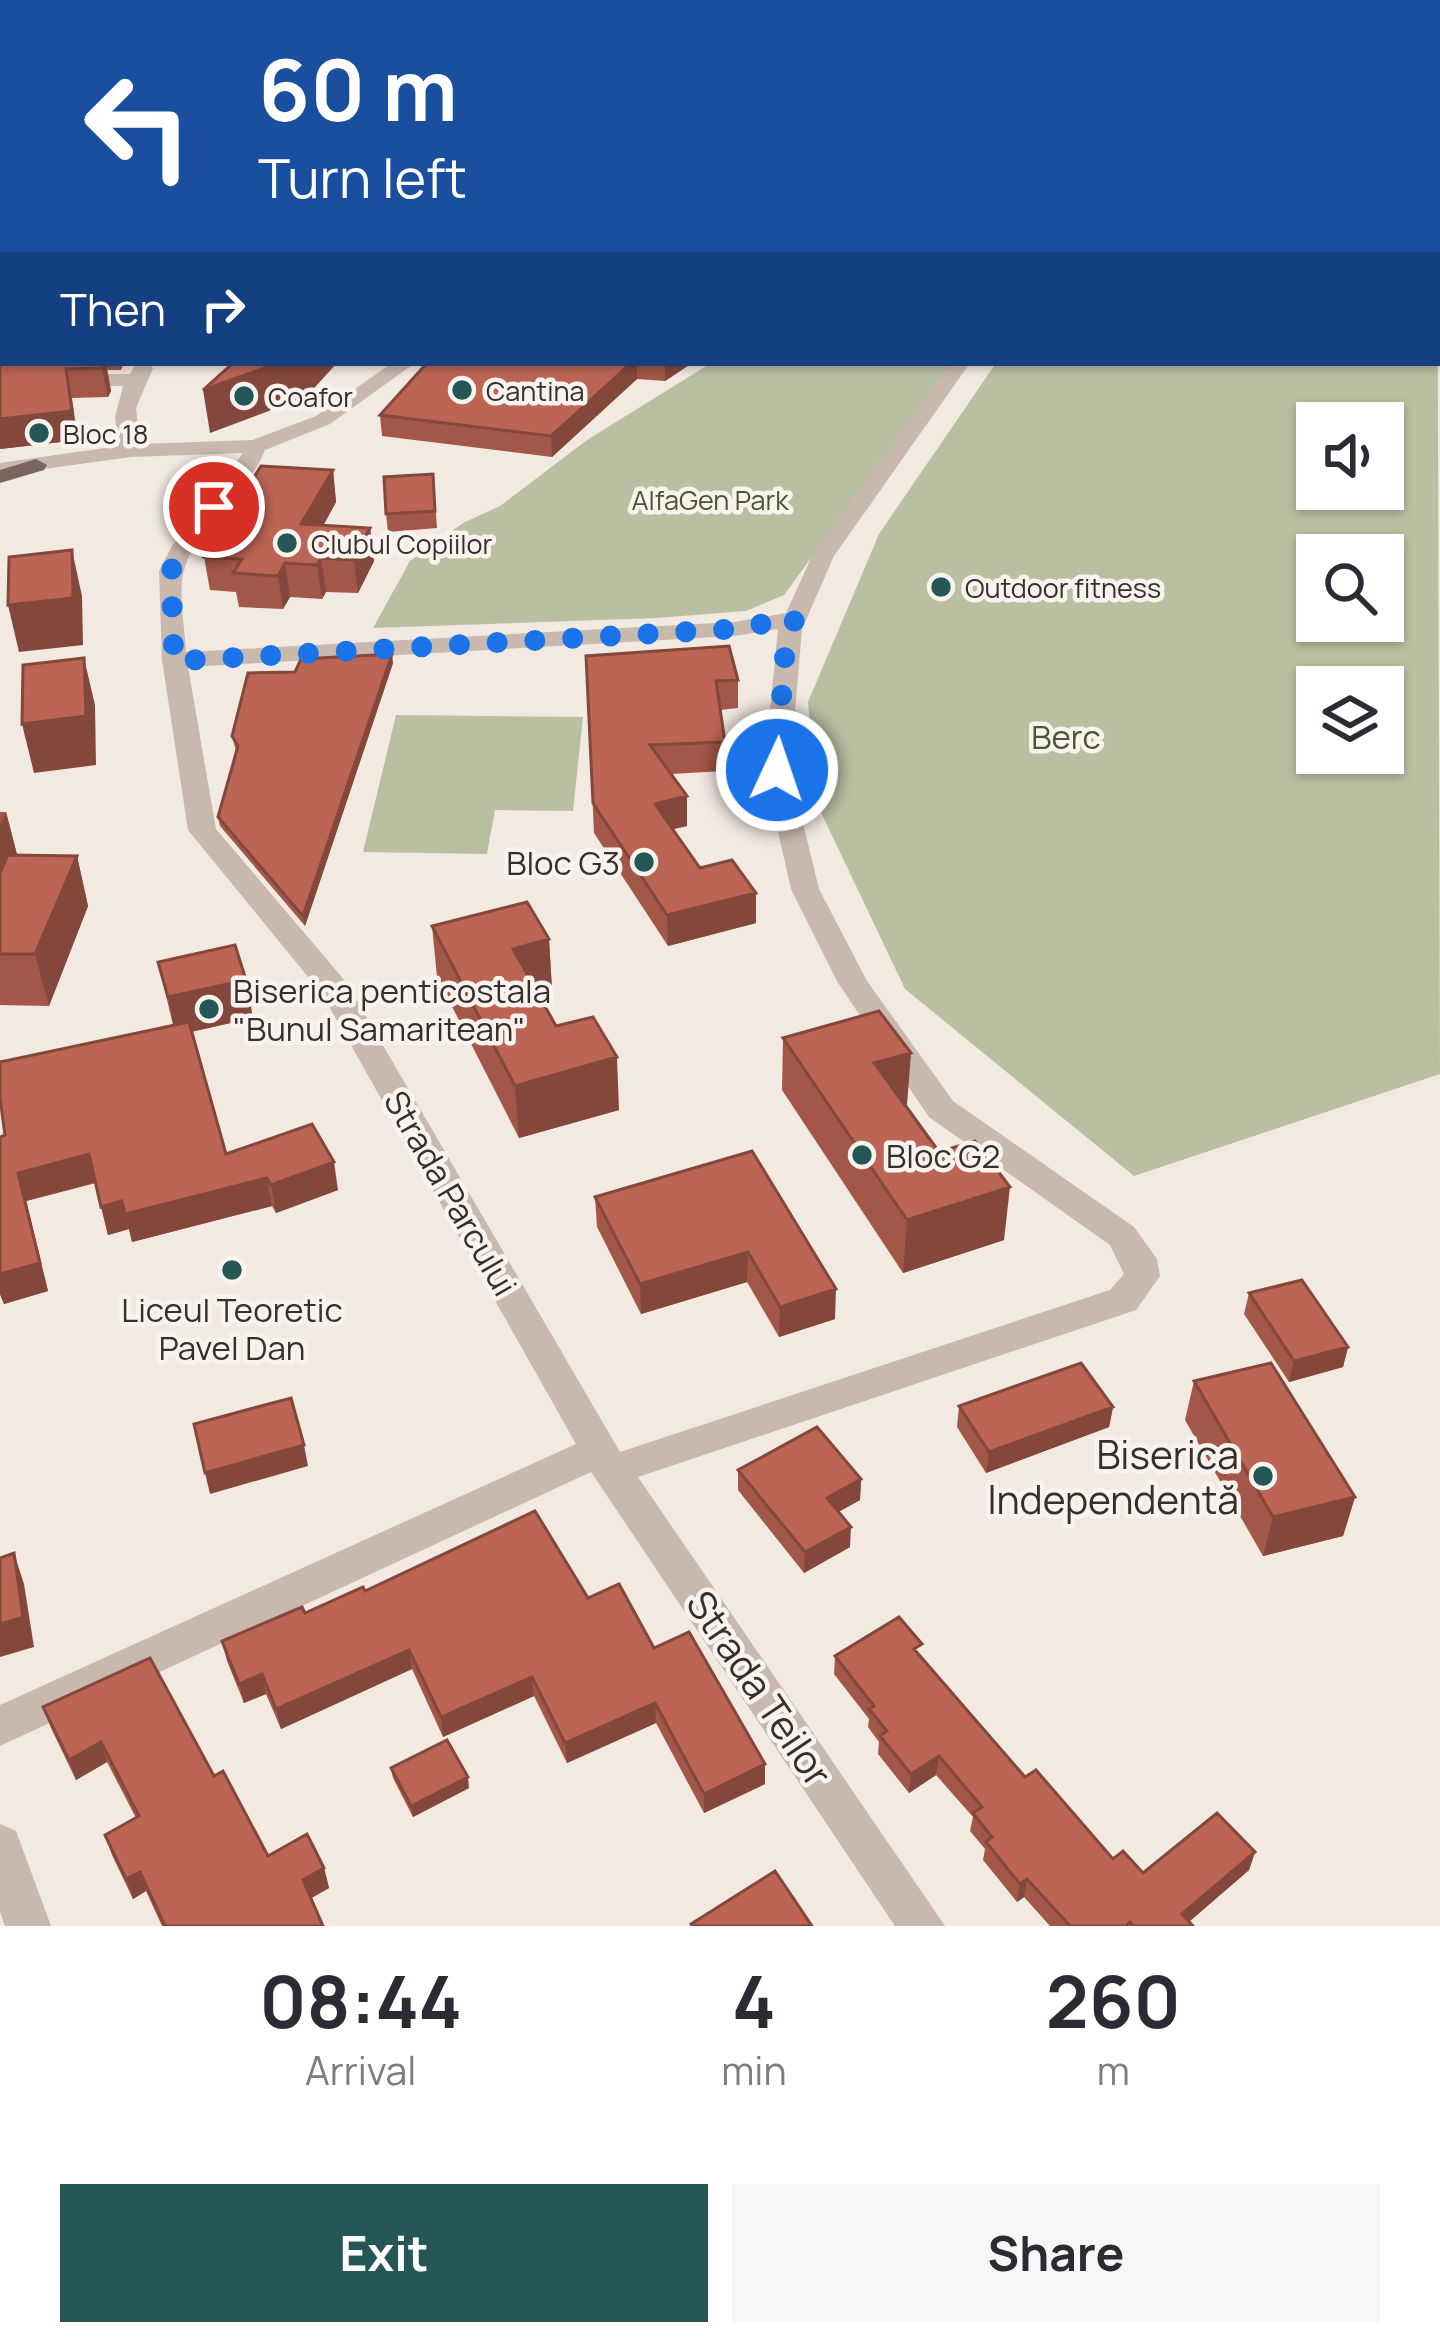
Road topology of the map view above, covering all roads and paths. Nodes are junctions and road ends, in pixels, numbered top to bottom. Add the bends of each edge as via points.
1 (401, 366) edge
2 (959, 366) edge
3 (141, 371) edge
4 (0, 380) edge
5 (256, 446) junction
6 (131, 451) junction
7 (36, 465) joint
8 (0, 473) edge
9 (795, 618) junction
10 (174, 661) junction
11 (605, 1461) junction
12 (0, 1726) edge
13 (0, 1846) edge
14 (28, 1926) edge
15 (922, 1926) edge

1 - 5 street via 323,420
2 - 9 street via 824,556
3 - 4 street
3 - 6 street via 122,416
5 - 6 street
5 - 10 street, Strada Parcului via 171,571
6 - 7 street
7 - 8 main road
9 - 10 street via 734,629
9 - 11 street via 777,770 805,889 853,983 941,1108 1122,1236 1142,1276 1123,1300
10 - 11 street, Strada Parcului via 202,830 335,989
11 - 12 street
11 - 15 street, Strada Teilor
13 - 14 street

